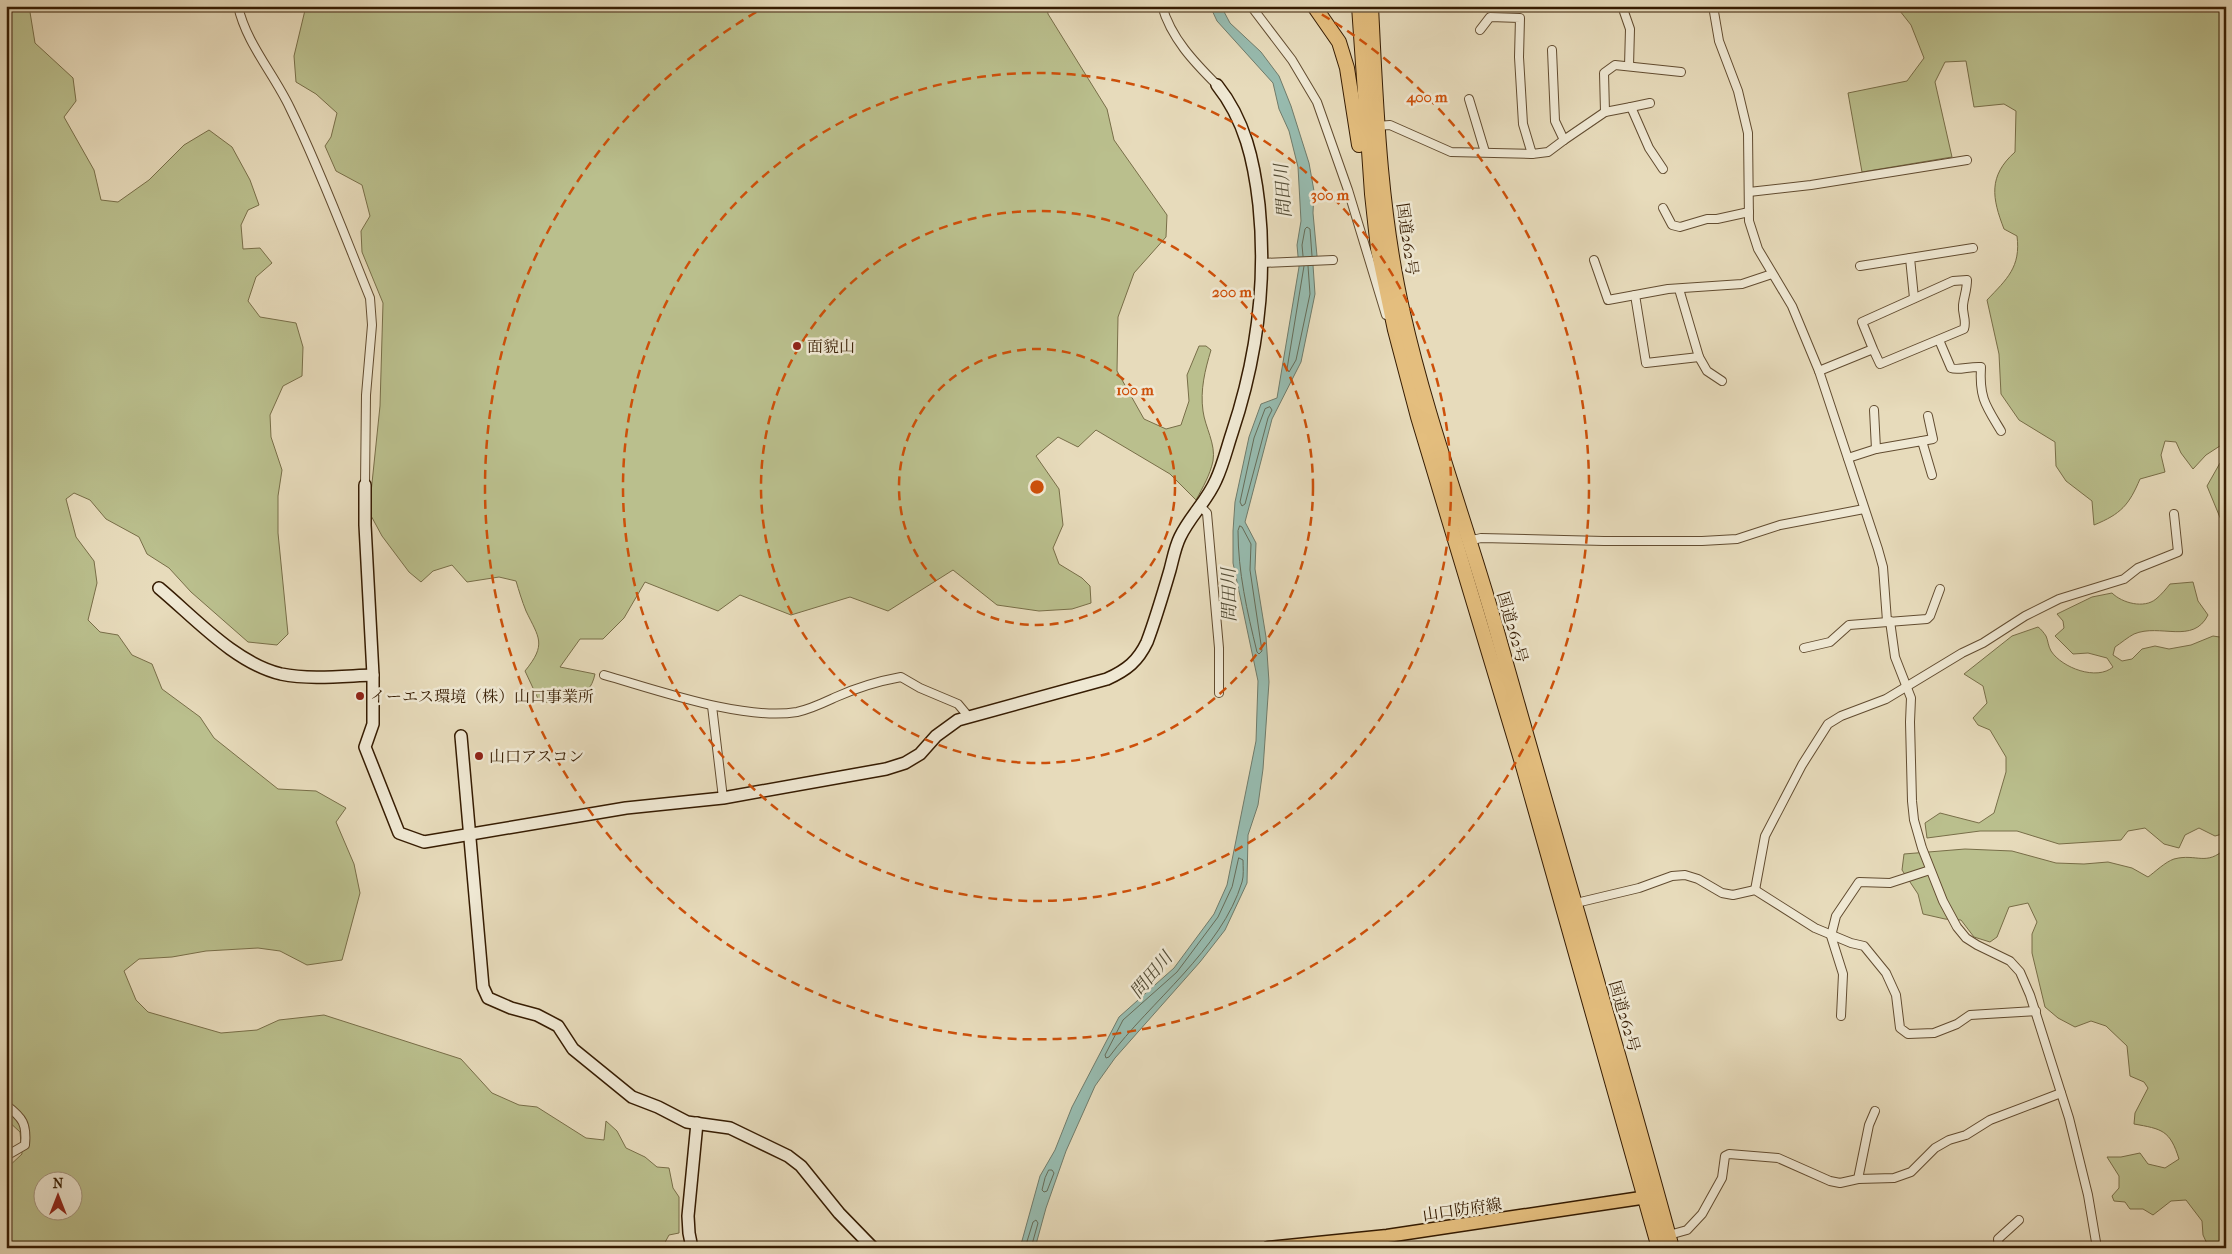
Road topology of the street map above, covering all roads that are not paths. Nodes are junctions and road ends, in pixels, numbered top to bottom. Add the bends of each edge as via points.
1 (238, 6) edge
2 (1162, 6) edge
3 (1251, 6) edge
4 (1314, 6) edge
5 (1359, 6) edge
6 (1371, 6) edge
7 (1378, 6) edge
8 (1622, 6) edge
9 (1713, 6) edge
10 (1372, 28) junction
11 (1480, 30) dead end
12 (1552, 50) dead end
13 (1629, 66) junction
14 (1681, 72) dead end
15 (1217, 85) joint
16 (1469, 99) dead end
17 (1650, 103) dead end
18 (1631, 107) junction
19 (1605, 112) junction
20 (1377, 126) junction
21 (1564, 140) junction
22 (1485, 152) junction
23 (1532, 154) junction
24 (1967, 160) dead end
25 (1664, 169) dead end
26 (1749, 192) junction
27 (1663, 208) dead end
28 (1749, 212) junction
29 (1377, 237) junction
30 (1973, 248) dead end
31 (1910, 258) junction
32 (1330, 260) dead end
33 (1594, 260) dead end
34 (1264, 263) junction
35 (1860, 266) dead end
36 (1772, 274) junction
37 (1679, 289) junction
38 (1635, 295) junction
39 (1914, 298) junction
40 (1939, 340) junction
41 (1872, 349) junction
42 (1699, 357) junction
43 (1819, 371) junction
44 (1722, 381) dead end
45 (1874, 410) dead end
46 (1928, 416) dead end
47 (1418, 417) junction
48 (2001, 431) dead end
49 (1922, 441) junction
50 (1876, 449) junction
51 (1848, 458) junction
52 (1932, 475) dead end
53 (365, 485) joint
54 (1201, 507) junction
55 (1864, 509) junction
56 (2174, 514) dead end
57 (1463, 542) junction
58 (160, 588) dead end
59 (1940, 589) dead end
60 (1889, 621) junction
61 (1804, 648) dead end
62 (373, 675) junction
63 (604, 675) dead end
64 (1907, 687) junction
65 (1219, 692) dead end
66 (712, 706) junction
67 (968, 716) junction
68 (461, 736) dead end
69 (724, 798) junction
70 (471, 833) junction
71 (1930, 870) junction
72 (1755, 890) junction
73 (1568, 905) junction
74 (1831, 936) junction
75 (2036, 1011) junction
76 (1841, 1016) dead end
77 (2061, 1093) junction
78 (6, 1105) edge
79 (1875, 1111) dead end
80 (697, 1123) junction
81 (6, 1156) edge
82 (1858, 1179) junction
83 (1652, 1197) junction
84 (2018, 1220) dead end
85 (1671, 1241) edge
86 (692, 1248) edge
87 (873, 1248) edge
88 (1268, 1248) edge
89 (1659, 1248) edge
90 (1999, 1248) edge
91 (2097, 1248) edge

1 - 53 street via 248,35 282,91 308,145 370,298 372,325 366,395
2 - 15 street via 1180,44
3 - 47 street via 1303,76 1320,110
4 - 29 highway via 1339,42 1347,68 1365,186
5 - 29 highway, 国道262号 via 1367,145
6 - 10 highway, 国道262号
7 - 10 highway
8 - 13 street via 1630,29
9 - 26 street via 1719,41 1738,91 1748,133
10 - 20 highway, 国道262号
11 - 23 street via 1490,17 1520,18 1522,124
12 - 21 street via 1555,121
13 - 14 street
13 - 19 street via 1615,65 1604,73
15 - 34 street via 1237,115 1252,160
16 - 22 street
17 - 18 street
18 - 19 street
18 - 25 street via 1649,148
19 - 21 street
20 - 22 street via 1390,125 1451,152
20 - 57 highway, 国道262号 via 1388,232 1403,314
21 - 23 street via 1548,152
22 - 23 street
24 - 26 street
26 - 28 street
27 - 28 street via 1672,225 1680,227
28 - 36 street via 1758,249
29 - 47 highway, 国道262号 via 1395,330
30 - 31 street
31 - 35 street
31 - 39 street
32 - 34 street
33 - 38 street via 1608,300
34 - 54 street via 1258,325 1246,392 1217,479
36 - 37 street via 1742,284
36 - 43 street via 1792,306
37 - 38 street
37 - 42 street
38 - 42 street via 1646,363
39 - 40 street via 1953,281 1967,280 1964,329
39 - 41 street via 1862,322
40 - 41 street via 1880,364
40 - 48 street via 1951,368 1981,368 1983,400
41 - 43 street
42 - 44 street via 1707,371
43 - 51 street
45 - 50 street
46 - 49 street via 1933,439
47 - 57 highway, 国道262号
49 - 50 street
49 - 52 street
50 - 51 street
51 - 55 street
53 - 62 street
54 - 65 street via 1207,513 1219,648
54 - 67 street via 1179,538 1147,642 1139,658 1129,667 1107,679
55 - 57 street via 1780,525 1736,539 1481,538
55 - 60 street via 1883,567
56 - 64 street via 2178,552 2138,568 2124,579 2050,603
57 - 73 highway, 国道262号
58 - 62 street via 253,665 282,674
59 - 60 street via 1927,619
60 - 61 street via 1849,624 1830,642
60 - 64 street via 1895,656
62 - 70 street via 373,724 365,747 399,833 424,842
63 - 66 street
64 - 71 street via 1912,698 1914,820
64 - 72 street via 1828,724 1802,765 1766,836
66 - 67 street via 770,713 796,712 901,677 958,704
66 - 69 street
67 - 69 street via 948,725 920,754 905,763
68 - 70 street
69 - 70 street via 626,808
70 - 80 street via 484,987 488,998 558,1026 574,1048 632,1097 677,1118
71 - 74 street via 1890,883 1859,882 1836,916
71 - 75 street via 1956,927 1966,938 2010,961 2020,972
72 - 73 street via 1733,895 1722,893 1692,877 1672,876 1639,888
72 - 74 street
73 - 83 highway, 国道262号
74 - 75 street via 1864,946 1886,973 1896,995 1900,1028 1908,1034 1934,1033 1958,1024 1970,1015
74 - 76 street via 1843,974
75 - 77 street
77 - 82 street via 1990,1120 1966,1135 1949,1140 1934,1148 1911,1172 1894,1178
77 - 91 street via 2088,1195
78 - 81 street via 18,1114 26,1128 25,1144
79 - 82 street
80 - 86 street via 688,1216
80 - 87 street via 730,1128 788,1156 801,1166
82 - 85 street via 1852,1182 1830,1181 1778,1158 1729,1154 1725,1156 1722,1178 1702,1214
83 - 85 highway, 国道262号
83 - 88 main road, 山口防府線 via 1387,1236
83 - 89 highway, 国道262号
84 - 90 street via 1998,1239

